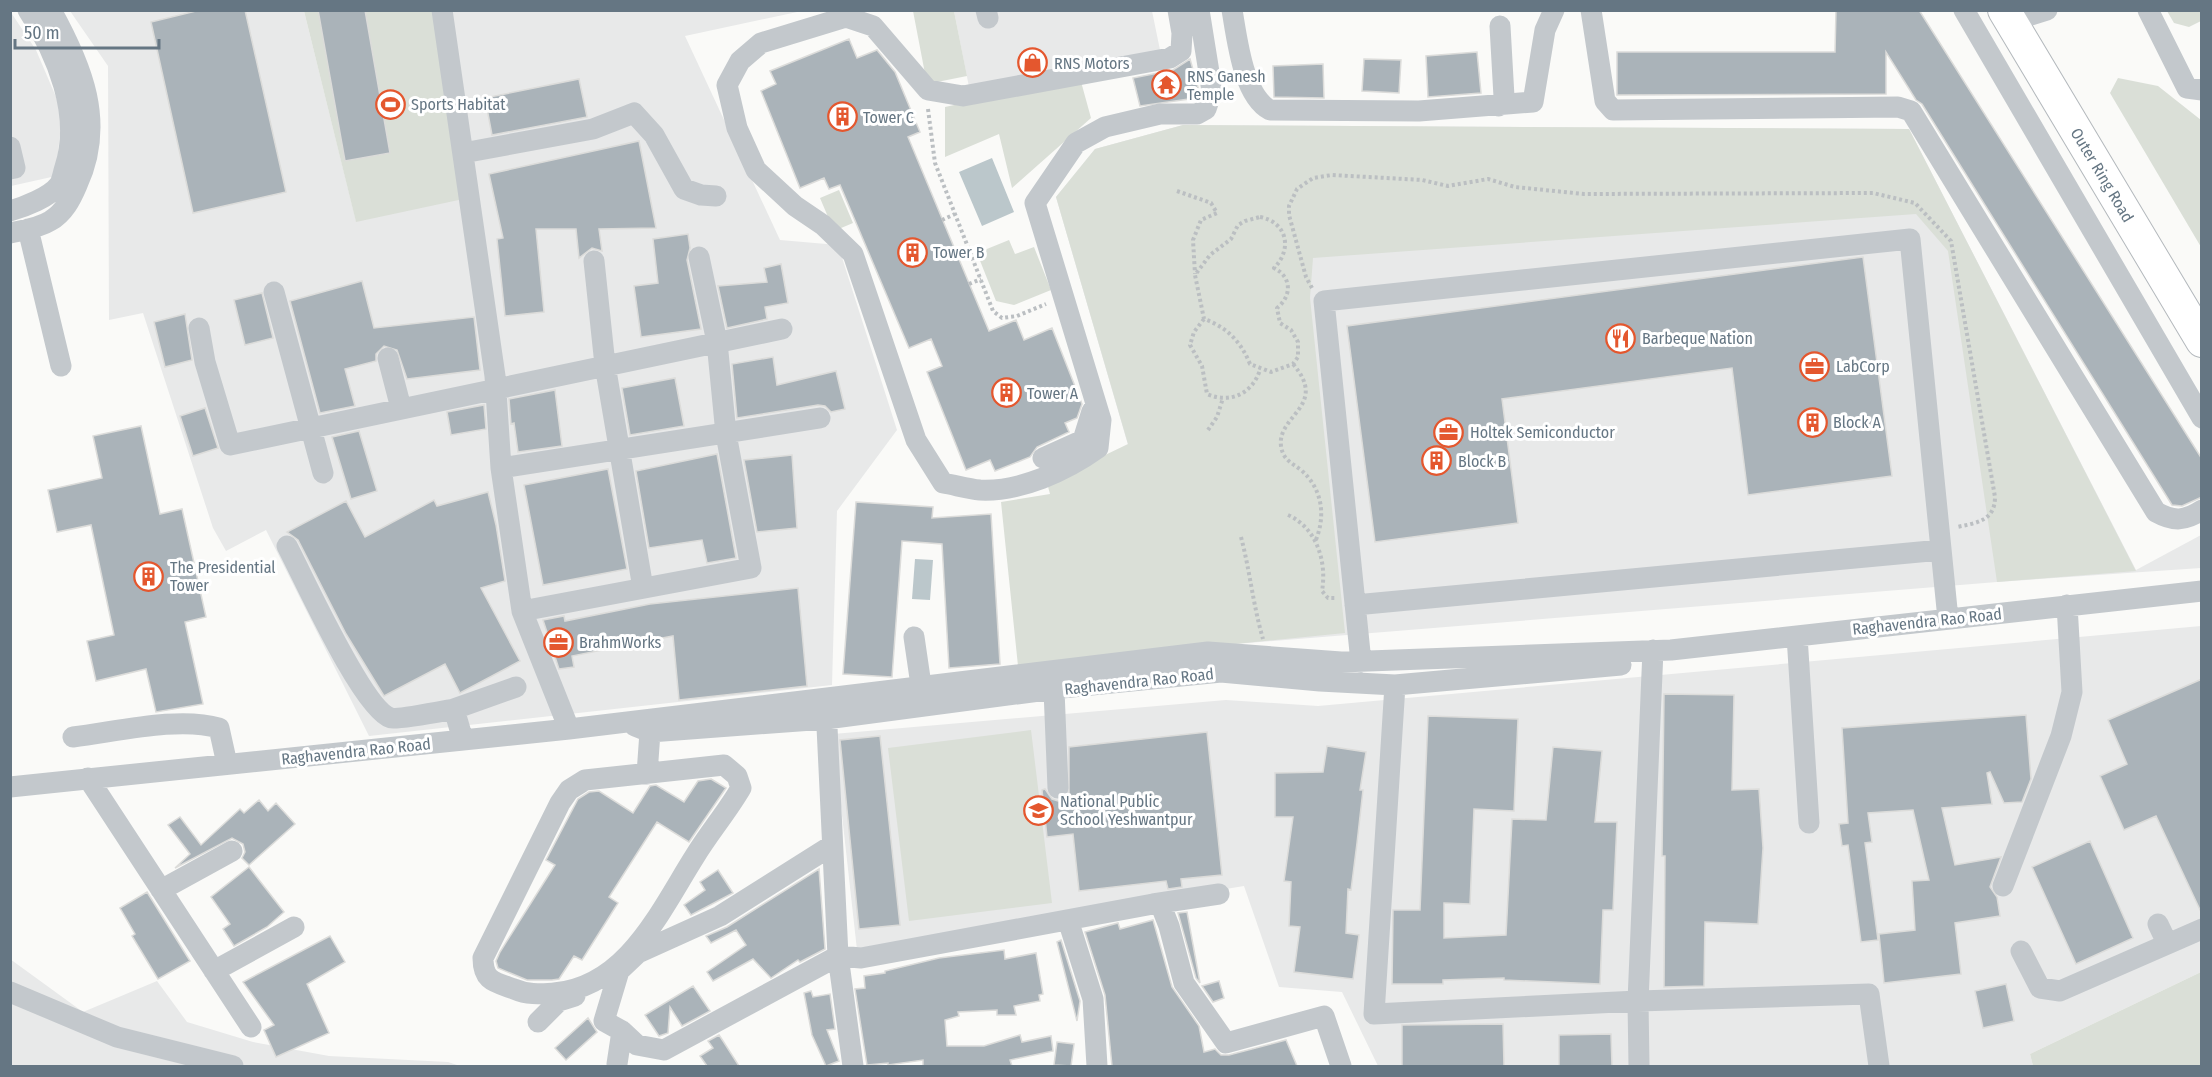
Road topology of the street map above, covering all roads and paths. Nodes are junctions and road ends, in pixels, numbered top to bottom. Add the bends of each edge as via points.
1 (28, 10) edge
2 (51, 10) edge
3 (442, 10) edge
4 (1178, 10) edge
5 (1232, 10) edge
6 (1554, 10) edge
7 (1591, 10) edge
8 (1964, 10) edge
9 (2148, 10) edge
10 (2028, 12) edge
11 (1201, 20) edge
12 (1500, 26) dead end
13 (1182, 33) junction
14 (732, 76) junction
15 (2202, 90) edge
16 (932, 92) junction
17 (1500, 106) junction
18 (10, 147) edge
19 (463, 153) junction
20 (765, 163) dead end
21 (10, 169) edge
22 (1177, 191) dead end
23 (716, 196) dead end
24 (10, 211) edge
25 (955, 214) junction
26 (942, 220) dead end
27 (19, 231) edge
28 (699, 257) dead end
29 (594, 261) dead end
30 (1195, 275) junction
31 (981, 279) junction
32 (969, 284) dead end
33 (274, 292) dead end
34 (1063, 296) junction
35 (2202, 300) edge
36 (1204, 319) junction
37 (199, 328) dead end
38 (782, 329) dead end
39 (2202, 340) edge
40 (717, 342) junction
41 (388, 358) dead end
42 (1293, 364) junction
43 (605, 365) junction
44 (61, 366) dead end
45 (1260, 370) junction
46 (496, 388) junction
47 (1094, 396) junction
48 (1223, 398) junction
49 (401, 408) junction
50 (820, 418) dead end
51 (2202, 418) edge
52 (310, 428) junction
53 (1208, 430) dead end
54 (726, 434) junction
55 (619, 448) junction
56 (1043, 458) dead end
57 (501, 468) junction
58 (323, 473) dead end
59 (2202, 510) edge
60 (1288, 515) dead end
61 (1241, 537) dead end
62 (1315, 542) junction
63 (287, 546) dead end
64 (1941, 550) junction
65 (642, 588) junction
66 (2202, 591) edge
67 (1354, 595) junction
68 (2067, 606) junction
69 (522, 611) junction
70 (1948, 619) junction
71 (1797, 636) junction
72 (914, 637) dead end
73 (1653, 651) junction
74 (1268, 657) junction
75 (1361, 662) junction
76 (921, 685) junction
77 (1395, 685) junction
78 (516, 687) dead end
79 (1054, 690) junction
80 (826, 696) junction
81 (454, 709) junction
82 (826, 719) junction
83 (624, 722) junction
84 (569, 729) junction
85 (650, 732) junction
86 (73, 737) dead end
87 (463, 740) junction
88 (227, 764) junction
89 (647, 774) junction
90 (88, 778) junction
91 (10, 787) edge
92 (1058, 788) dead end
93 (1809, 823) dead end
94 (831, 846) junction
95 (232, 851) dead end
96 (2003, 886) dead end
97 (161, 890) junction
98 (1219, 894) dead end
99 (1160, 903) junction
100 (1068, 920) junction
101 (2158, 924) dead end
102 (294, 927) dead end
103 (2202, 929) edge
104 (2167, 943) junction
105 (2021, 951) dead end
106 (838, 956) junction
107 (214, 971) junction
108 (616, 984) junction
109 (10, 992) edge
110 (1638, 1001) junction
111 (538, 1022) dead end
112 (251, 1027) dead end
113 (622, 1031) junction
114 (617, 1064) dead end
115 (233, 1066) edge
116 (853, 1066) edge
117 (1097, 1066) edge
118 (1341, 1066) edge
119 (1640, 1066) edge
120 (1879, 1066) edge

1 - 24 street via 46,38 71,125 68,156 58,186 28,206
2 - 27 street via 89,100 87,165 62,212 49,222
3 - 19 street
4 - 13 street
5 - 17 street via 1240,55 1254,97 1269,110 1419,111
6 - 17 street via 1545,30 1533,102
7 - 59 street via 1605,101 1613,110 1898,107 1911,111 2157,512 2180,520
8 - 51 street
9 - 15 street via 2187,88
10 - 35 highway, Outer Ring Road
10 - 39 highway, Outer Ring Road
11 - 13 street
11 - 34 street via 1212,91 1206,109 1197,114 1160,114 1105,127 1076,143 1035,203
12 - 17 street via 1504,97
13 - 16 street via 1181,51 1170,58 963,96
14 - 16 street via 740,61 761,43 846,17 873,26
14 - 20 street
14 - 47 street via 727,85 737,128 756,170 853,254 916,441 943,483 981,490 1012,487 1076,464 1098,448 1101,420
16 - 25 path via 928,107 935,163
18 - 21 street via 15,168
19 - 23 street via 593,129 634,113 654,135 684,189
19 - 46 street
22 - 30 path via 1211,203 1217,213 1201,220 1193,240
25 - 26 path
25 - 31 path
27 - 44 street
28 - 40 street
29 - 43 street
30 - 36 path
30 - 42 path via 1245,220 1260,217 1275,223 1286,245 1274,268 1285,276 1289,290 1277,308 1280,323 1291,330 1298,342 1298,357
31 - 32 path
31 - 34 path via 993,311 1002,318 1017,316
33 - 52 street
34 - 47 street
36 - 45 path via 1231,333 1250,364
36 - 48 path via 1190,345 1202,366 1207,394
37 - 52 street via 230,445
38 - 40 street
40 - 43 street
40 - 54 street
41 - 49 street
42 - 45 path via 1278,371
42 - 62 path via 1302,378 1305,394 1299,412 1283,430 1281,444 1286,459 1308,477 1320,498 1322,521
43 - 46 street
43 - 55 street
45 - 48 path via 1246,392
46 - 49 street
46 - 57 street
47 - 56 street via 1092,417 1083,440
48 - 53 path
49 - 52 street
50 - 54 street
52 - 58 street
54 - 55 street
54 - 65 street via 752,568
55 - 57 street
55 - 65 street
57 - 69 street
60 - 62 path via 1303,524
61 - 74 path
62 - 67 path via 1323,563 1324,595
63 - 81 street via 356,678 381,712 392,719
64 - 67 street
64 - 67 street via 1910,239 1324,301
64 - 70 street
65 - 69 street
66 - 68 street, Raghavendra Rao Road
67 - 75 street
68 - 70 street, Raghavendra Rao Road
68 - 96 street via 2072,692 2061,736
69 - 84 street
70 - 71 street, Raghavendra Rao Road
71 - 73 street, Raghavendra Rao Road
71 - 93 street
72 - 76 street
73 - 75 street, Raghavendra Rao Road
73 - 77 street, Raghavendra Rao Road via 1630,664
73 - 110 street
74 - 75 street, Raghavendra Rao Road
74 - 76 street, Raghavendra Rao Road via 1208,652
76 - 80 street, Raghavendra Rao Road
77 - 79 street, Raghavendra Rao Road via 1221,672
77 - 110 street via 1374,1014
78 - 81 street
79 - 82 street, Raghavendra Rao Road
79 - 92 street
80 - 82 street
80 - 83 street, Raghavendra Rao Road
81 - 87 street
82 - 85 street, Raghavendra Rao Road
82 - 94 street
83 - 84 street, Raghavendra Rao Road
83 - 85 street, Raghavendra Rao Road
84 - 87 street, Raghavendra Rao Road
85 - 89 street
86 - 88 street via 175,724 207,725 219,728
87 - 88 street, Raghavendra Rao Road
88 - 90 street, Raghavendra Rao Road
89 - 89 street via 585,780 560,803 483,958 483,971 492,981 528,995 575,991 610,973 640,943 741,788 737,776 724,765
90 - 91 street, Raghavendra Rao Road
90 - 97 street
94 - 106 street
94 - 108 street via 720,916 638,953 619,971
95 - 97 street
97 - 107 street
98 - 99 street
99 - 100 street
99 - 118 street via 1184,983 1226,1043 1324,1016
100 - 106 street via 861,958
100 - 117 street via 1094,999
101 - 104 street
102 - 107 street
103 - 104 street
104 - 105 street via 2060,991 2040,988
106 - 113 street via 664,1050 637,1045
106 - 116 street
107 - 112 street
108 - 111 street via 559,1001
108 - 113 street via 604,1022
109 - 115 street via 117,1037
110 - 119 street
110 - 120 street via 1869,994
113 - 114 street

